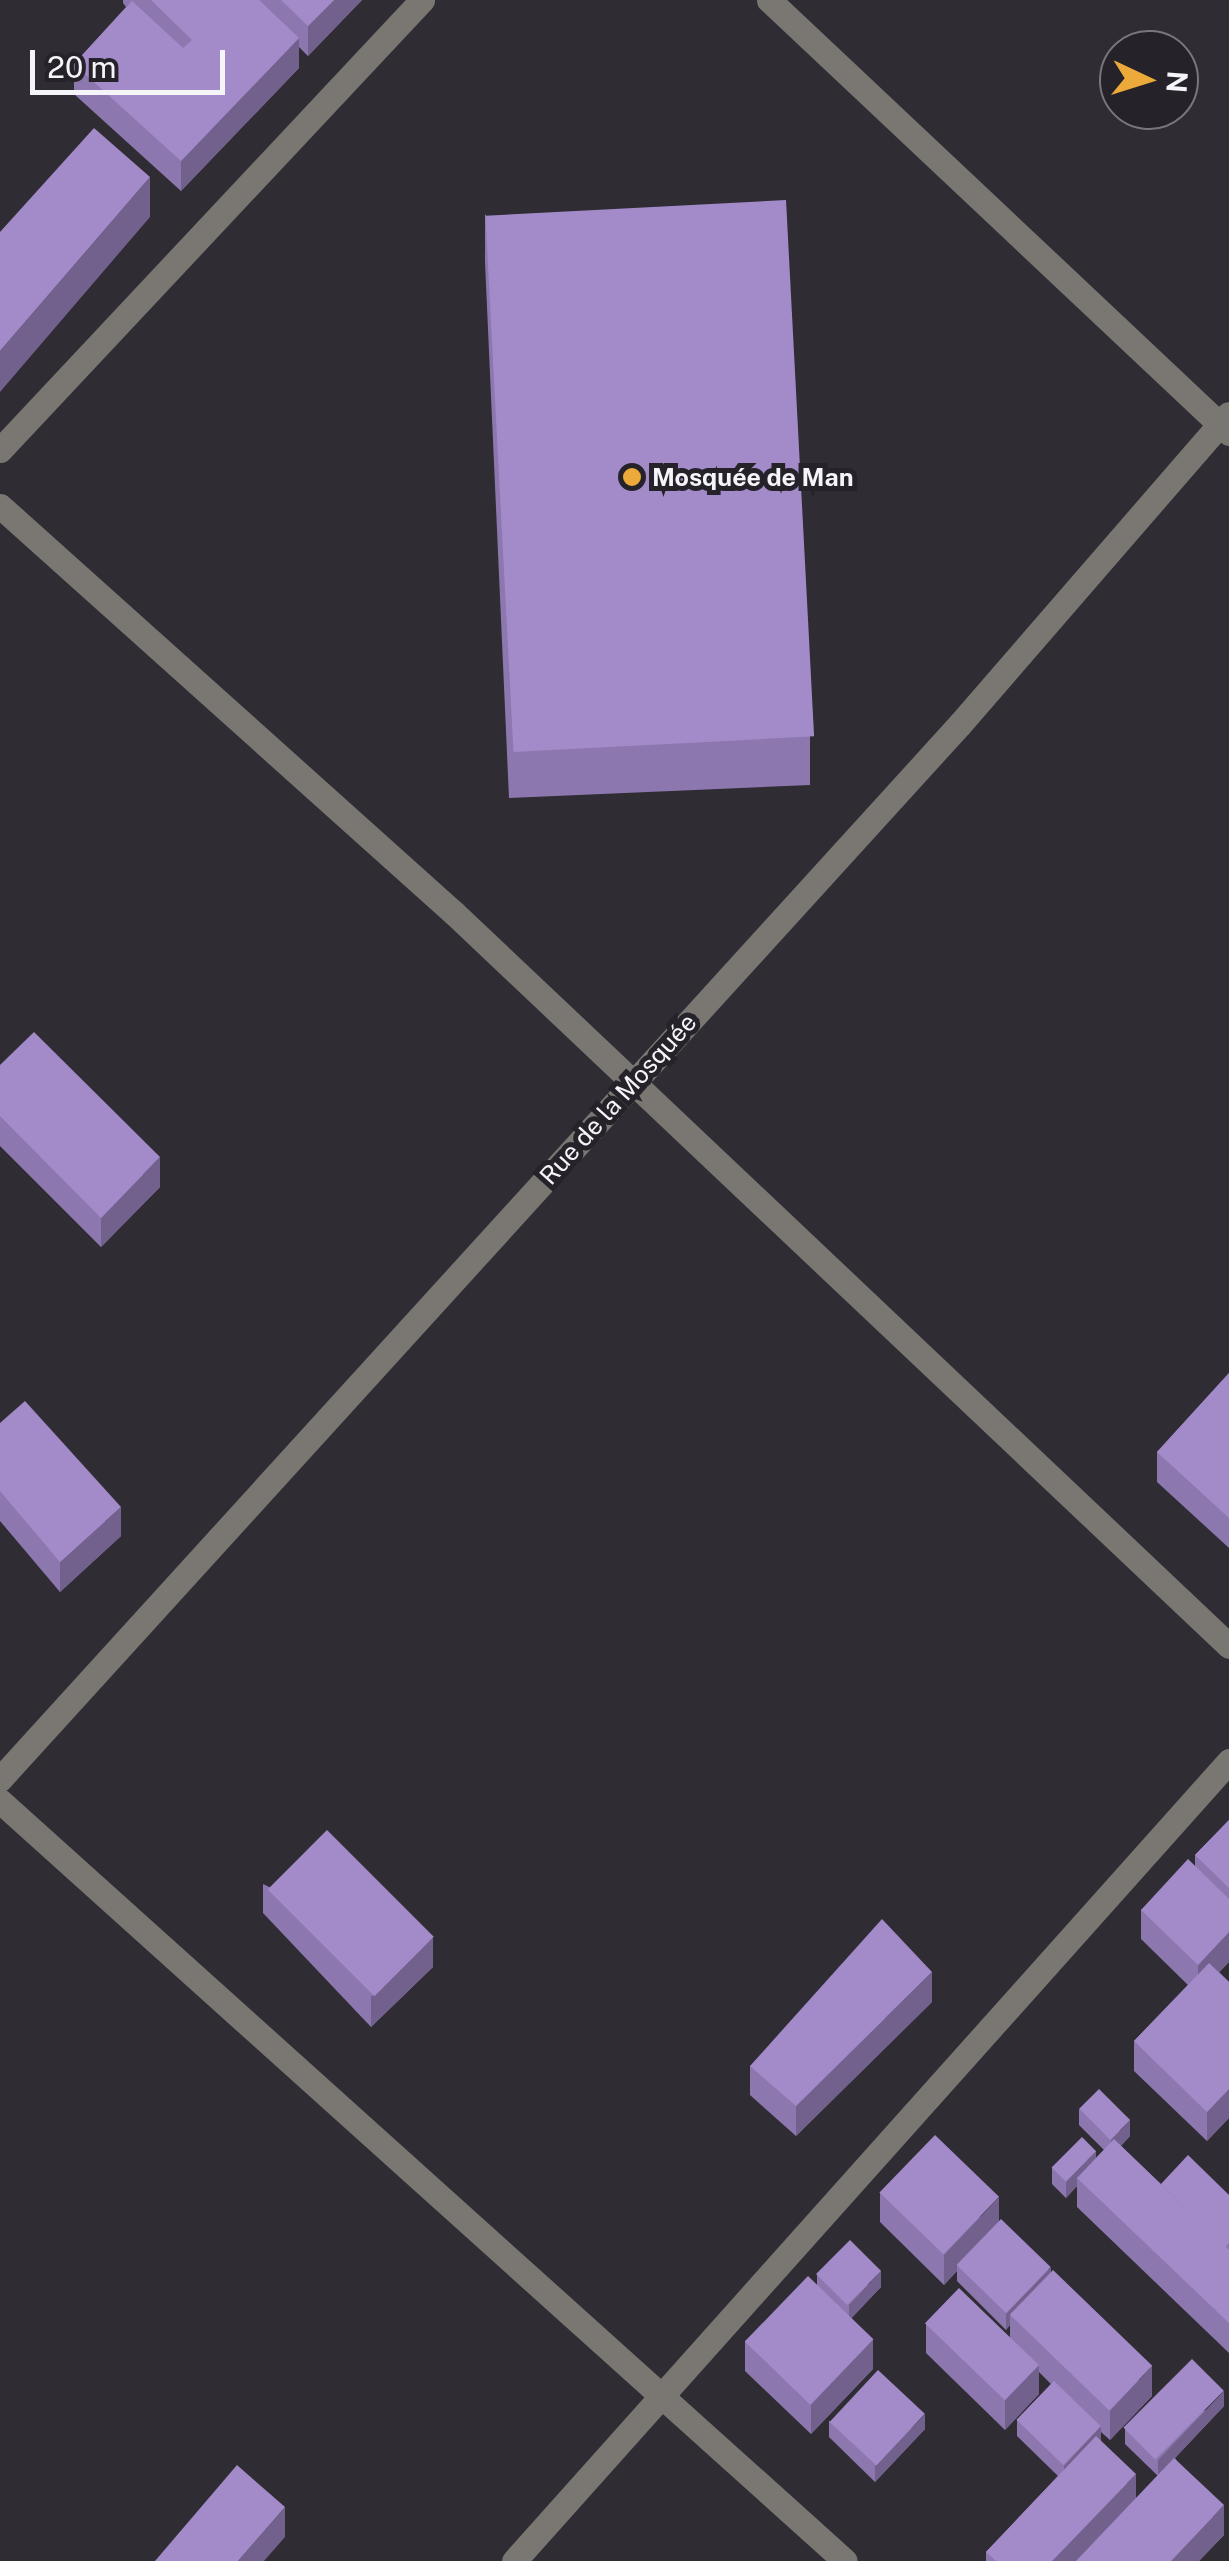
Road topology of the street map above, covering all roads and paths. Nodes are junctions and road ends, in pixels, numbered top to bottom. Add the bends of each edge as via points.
1 (422, 0) edge
2 (769, 0) edge
3 (1226, 424) edge
4 (0, 450) edge
5 (0, 506) edge
6 (632, 1084) junction
7 (1229, 1646) edge
8 (1229, 1761) edge
9 (0, 1779) edge
10 (0, 1801) edge
11 (662, 2400) junction
12 (514, 2561) edge
13 (845, 2561) edge

1 - 4 street
2 - 3 street
3 - 6 street, Rue de la Mosquée
5 - 6 street via 454,912
6 - 7 street
6 - 9 street, Rue de la Mosquée
8 - 11 street
10 - 11 street
11 - 12 street
11 - 13 street

